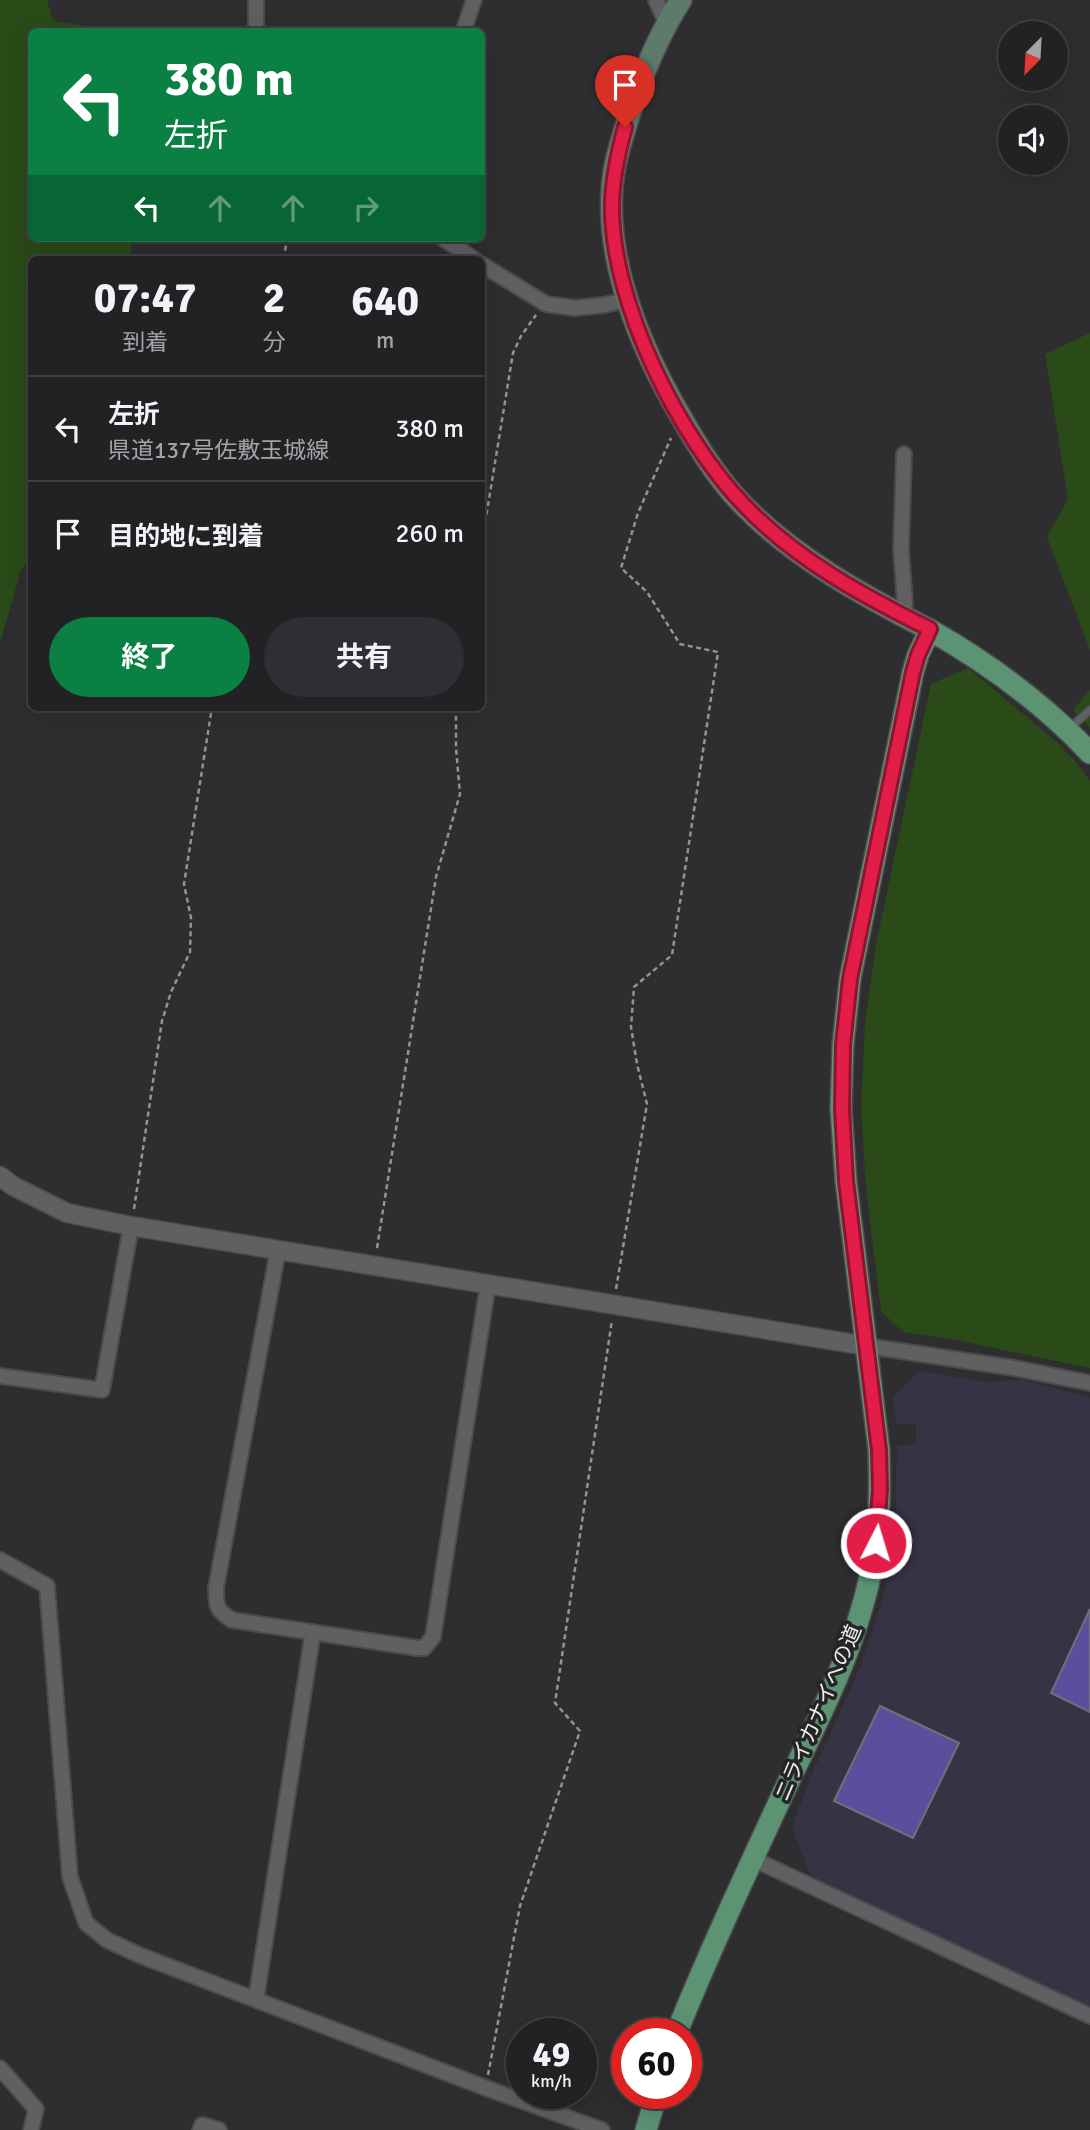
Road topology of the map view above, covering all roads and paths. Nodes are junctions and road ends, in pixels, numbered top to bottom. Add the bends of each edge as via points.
1 (256, 0) edge
2 (474, 0) edge
3 (656, 0) edge
4 (681, 0) edge
5 (666, 22) junction
6 (256, 28) edge
7 (464, 28) edge
8 (448, 242) edge
9 (469, 256) edge
10 (485, 266) edge
11 (626, 300) junction
12 (546, 304) junction
13 (681, 417) junction
14 (904, 454) dead end
15 (485, 524) edge
16 (902, 615) junction
17 (930, 629) junction
18 (1090, 710) edge
19 (211, 711) edge
20 (456, 711) edge
21 (1067, 731) junction
22 (1090, 753) edge
23 (0, 1176) edge
24 (131, 1226) junction
25 (278, 1250) junction
26 (375, 1265) junction
27 (488, 1283) junction
28 (614, 1304) junction
29 (867, 1346) junction
30 (0, 1376) edge
31 (1090, 1383) edge
32 (0, 1560) edge
33 (313, 1632) junction
34 (753, 1859) junction
35 (256, 1999) junction
36 (1090, 2016) edge
37 (683, 2018) edge
38 (0, 2068) edge
39 (486, 2088) junction
40 (652, 2109) edge
41 (31, 2130) edge
42 (200, 2130) edge
43 (219, 2130) edge
44 (602, 2130) edge
45 (646, 2130) edge

1 - 6 street
2 - 7 street
3 - 5 street
4 - 5 main road
5 - 11 main road via 625,127 615,169 612,207
8 - 9 street
10 - 12 street
11 - 12 street via 575,308
11 - 13 main road
12 - 15 path via 513,353
13 - 16 main road via 708,462 761,522 813,564
13 - 28 path via 638,513 621,569 647,592 680,644 718,653 672,955 634,987 631,1027 647,1104
14 - 16 street
16 - 17 main road
17 - 21 main road via 1021,690
17 - 29 main road, ニライカナイへの道 via 910,685 850,979 843,1045 846,1181
18 - 21 lane
19 - 24 path via 184,884 191,918 190,952 162,1021
20 - 26 path via 460,794 436,877
21 - 22 main road
23 - 24 street via 67,1213
24 - 25 street
24 - 30 street via 102,1390
25 - 26 street
25 - 33 street via 216,1606 232,1620
26 - 27 street
27 - 28 street
27 - 33 street via 433,1637 424,1648
28 - 29 street
28 - 39 path via 555,1703 580,1731 520,1906
29 - 31 street
29 - 34 main road, ニライカナイへの道 via 880,1489 867,1591 831,1692
32 - 35 street via 47,1586 69,1877 86,1923 107,1940 139,1955
33 - 35 street
34 - 36 street
34 - 37 main road, ニライカナイへの道
35 - 39 street
38 - 41 street via 36,2109
39 - 44 street
40 - 45 main road
42 - 43 street via 202,2125

